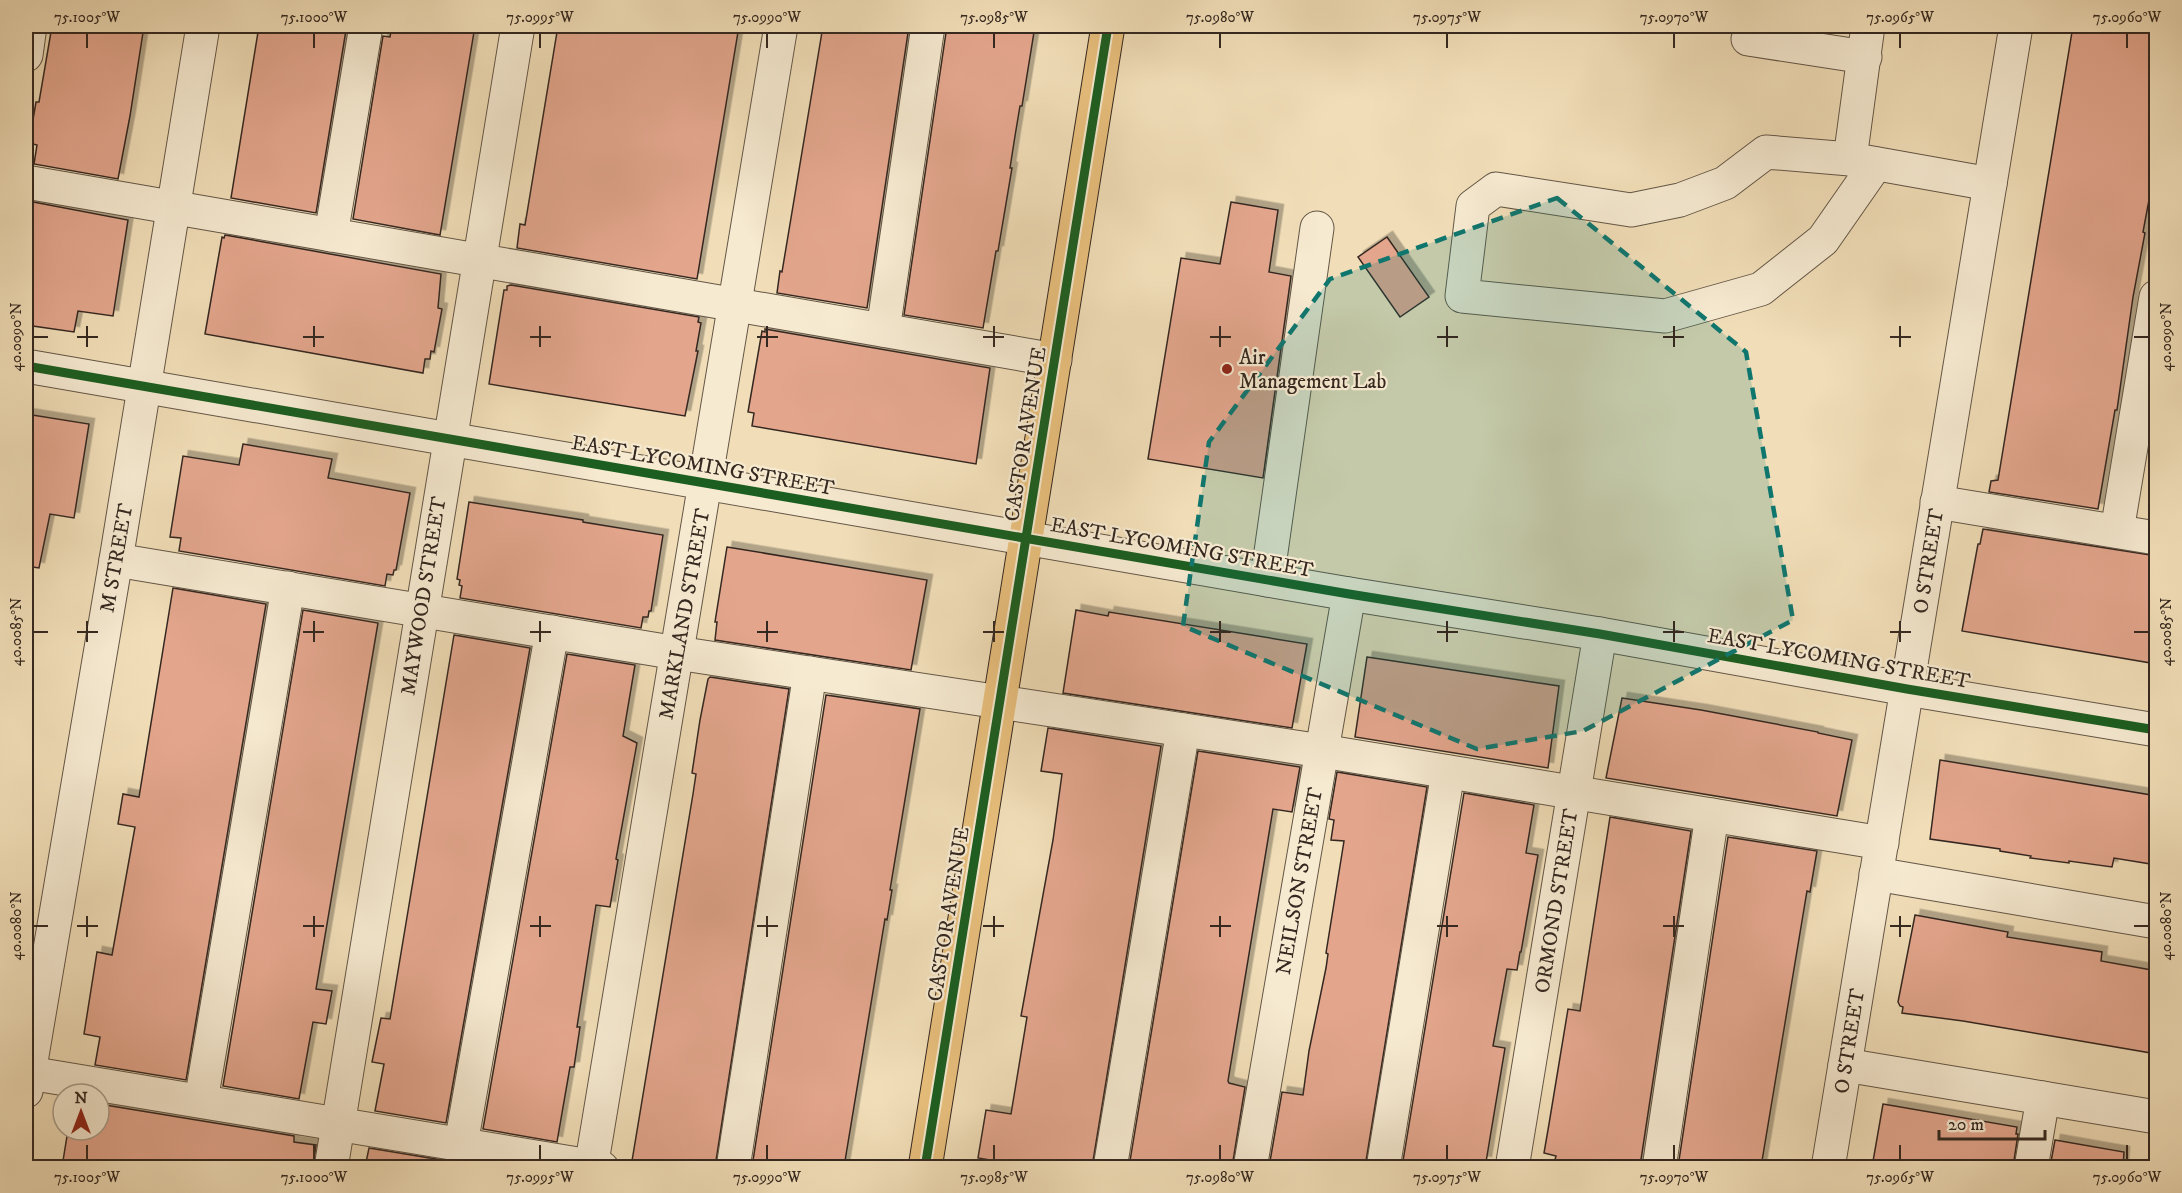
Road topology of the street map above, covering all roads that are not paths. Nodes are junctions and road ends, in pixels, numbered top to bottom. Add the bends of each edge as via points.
1 (30, 26) edge
2 (203, 26) edge
3 (366, 26) edge
4 (518, 26) edge
5 (781, 26) edge
6 (928, 26) edge
7 (1108, 26) edge
8 (1868, 26) edge
9 (2016, 26) edge
10 (1748, 39) dead end
11 (26, 55) edge
12 (1865, 57) junction
13 (1863, 161) junction
14 (26, 182) edge
15 (1990, 184) junction
16 (174, 208) junction
17 (1317, 228) dead end
18 (331, 235) junction
19 (479, 261) junction
20 (2157, 297) edge
21 (735, 305) junction
22 (883, 330) junction
23 (1054, 360) junction
24 (26, 366) edge
25 (145, 387) junction
26 (449, 439) junction
27 (706, 484) junction
28 (1937, 502) junction
29 (2117, 531) junction
30 (1026, 538) junction
31 (2157, 538) edge
32 (116, 560) junction
33 (1267, 580) junction
34 (288, 588) junction
35 (1349, 594) junction
36 (421, 610) junction
37 (552, 632) junction
38 (1600, 634) junction
39 (677, 653) junction
40 (810, 673) junction
41 (1907, 689) junction
42 (1000, 702) junction
43 (1183, 730) junction
44 (2157, 730) edge
45 (1322, 751) junction
46 (1448, 772) junction
47 (1574, 793) junction
48 (1712, 815) junction
49 (1879, 858) junction
50 (2157, 922) edge
51 (1845, 1065) junction
52 (27, 1082) edge
53 (2043, 1098) junction
54 (201, 1101) junction
55 (2157, 1117) edge
56 (338, 1123) junction
57 (461, 1144) junction
58 (331, 1167) edge
59 (595, 1167) edge
60 (733, 1167) edge
61 (925, 1167) edge
62 (1110, 1167) edge
63 (1250, 1167) edge
64 (1383, 1167) edge
65 (1512, 1167) edge
66 (1659, 1167) edge
67 (1828, 1167) edge
68 (2031, 1167) edge

1 - 11 street
2 - 16 street, M STREET
3 - 18 street
4 - 19 street, MAYWOOD STREET
5 - 21 street, MARKLAND STREET
6 - 22 street
7 - 23 main road, CASTOR AVENUE
8 - 12 street
9 - 15 street, O STREET
10 - 12 street
12 - 13 street
13 - 13 street via 1766,152 1725,183 1680,200 1631,210 1496,189 1473,206 1462,296 1665,316 1761,288 1823,240
13 - 15 street
14 - 16 street
15 - 28 street, O STREET
16 - 18 street
16 - 25 street, M STREET
17 - 33 street
18 - 19 street
19 - 21 street
19 - 26 street, MAYWOOD STREET
20 - 29 street
21 - 22 street
21 - 27 street, MARKLAND STREET
22 - 23 street
23 - 30 main road, CASTOR AVENUE
24 - 25 street, EAST LYCOMING STREET
25 - 26 street, EAST LYCOMING STREET
25 - 32 street, M STREET
26 - 27 street, EAST LYCOMING STREET
26 - 36 street, MAYWOOD STREET
27 - 30 street, EAST LYCOMING STREET
27 - 39 street, MARKLAND STREET
28 - 29 street
28 - 41 street, O STREET
29 - 31 street
30 - 33 street, EAST LYCOMING STREET
30 - 42 main road, CASTOR AVENUE
32 - 34 street
32 - 52 street, M STREET
33 - 35 street, EAST LYCOMING STREET
34 - 36 street
34 - 54 street
35 - 38 street, EAST LYCOMING STREET
35 - 45 street, NEILSON STREET
36 - 37 street
36 - 56 street, MAYWOOD STREET
37 - 39 street
37 - 57 street
38 - 41 street, EAST LYCOMING STREET
38 - 47 street, ORMOND STREET
39 - 40 street
39 - 59 street, MARKLAND STREET
40 - 42 street
40 - 60 street
41 - 44 street, EAST LYCOMING STREET
41 - 49 street, O STREET
42 - 43 street
42 - 61 main road, CASTOR AVENUE
43 - 45 street
43 - 62 street
45 - 46 street
45 - 63 street, NEILSON STREET
46 - 47 street
46 - 64 street
47 - 48 street
47 - 65 street, ORMOND STREET
48 - 49 street
48 - 66 street
49 - 50 street
49 - 51 street, O STREET
51 - 53 street
51 - 67 street, O STREET
52 - 54 street
53 - 55 street
53 - 68 street
54 - 56 street
56 - 57 street
56 - 58 street, MAYWOOD STREET
57 - 59 street

